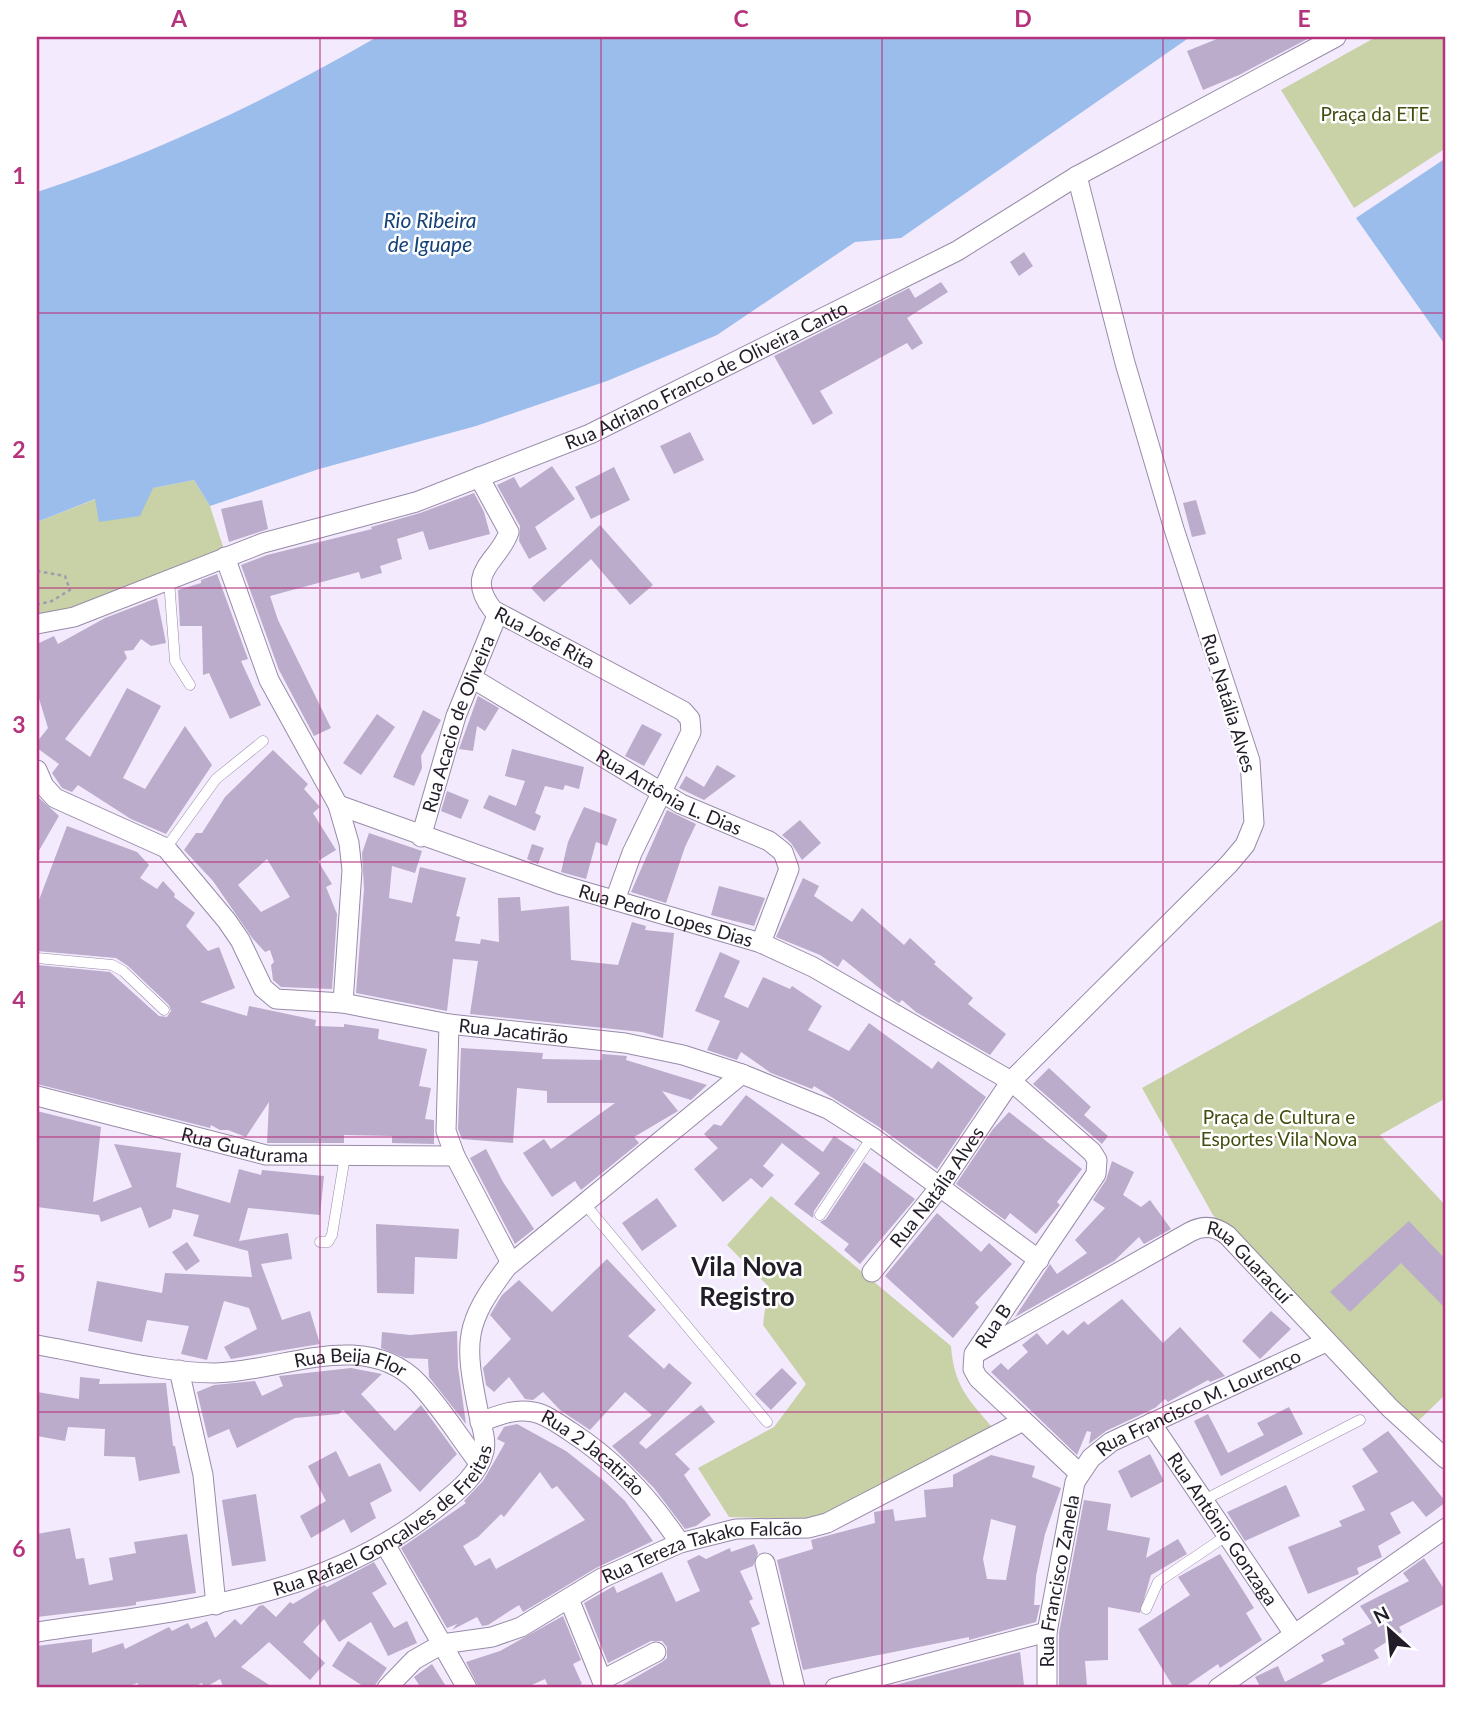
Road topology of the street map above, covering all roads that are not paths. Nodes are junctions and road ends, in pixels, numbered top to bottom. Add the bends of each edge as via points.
1 (1336, 37) edge
2 (1077, 176) junction
3 (479, 477) junction
4 (225, 557) junction
5 (169, 580) junction
6 (498, 613) junction
7 (37, 624) edge
8 (472, 678) junction
9 (190, 685) dead end
10 (263, 741) dead end
11 (37, 770) edge
12 (660, 791) junction
13 (338, 805) junction
14 (421, 837) junction
15 (166, 848) junction
16 (615, 900) junction
17 (761, 943) junction
18 (37, 958) edge
19 (343, 1003) junction
20 (164, 1010) dead end
21 (449, 1024) junction
22 (742, 1074) junction
23 (1010, 1082) junction
24 (37, 1096) edge
25 (872, 1138) junction
26 (345, 1156) junction
27 (455, 1156) junction
28 (939, 1188) junction
29 (584, 1203) junction
30 (820, 1215) dead end
31 (320, 1242) dead end
32 (1039, 1260) junction
33 (511, 1263) junction
34 (872, 1272) dead end
35 (1326, 1342) junction
36 (37, 1345) edge
37 (974, 1354) junction
38 (179, 1370) junction
39 (1360, 1420) dead end
40 (1023, 1421) junction
41 (480, 1422) junction
42 (767, 1422) dead end
43 (1151, 1423) junction
44 (1446, 1459) edge
45 (479, 1463) junction
46 (1079, 1473) junction
47 (1202, 1501) junction
48 (1446, 1528) edge
49 (1226, 1536) junction
50 (680, 1543) junction
51 (385, 1544) junction
52 (765, 1563) dead end
53 (569, 1599) junction
54 (216, 1605) junction
55 (1146, 1609) dead end
56 (37, 1632) edge
57 (1047, 1632) junction
58 (1294, 1633) junction
59 (442, 1644) junction
60 (656, 1651) dead end
61 (1243, 1681) edge
62 (603, 1684) edge
63 (387, 1688) edge
64 (467, 1688) edge
65 (795, 1688) edge
66 (835, 1688) edge
67 (1047, 1688) edge
68 (1218, 1688) edge

1 - 2 street, Rua Adriano Franco de Oliveira Canto
2 - 3 street, Rua Adriano Franco de Oliveira Canto via 957,251 639,412
2 - 23 street, Rua Natália Alves via 1174,529 1250,761 1254,823 1245,845 1229,864
3 - 4 street, Rua Adriano Franco de Oliveira Canto via 384,512
3 - 6 street, Rua José Rita via 509,532 482,577 485,597
4 - 5 street, Rua Adriano Franco de Oliveira Canto
4 - 13 street via 269,680
5 - 7 street, Rua Adriano Franco de Oliveira Canto via 74,617
5 - 9 lane via 175,661
6 - 8 street, Rua Acacio de Oliveira
6 - 12 street, Rua José Rita via 683,711 690,719 691,732
8 - 12 street, Rua Antônia L. Dias
8 - 14 street, Rua Acacio de Oliveira via 456,716
10 - 15 lane via 211,785
11 - 15 street, Rua Jacatirão via 55,798
12 - 16 street
12 - 17 street, Rua Antônia L. Dias via 769,841 783,852 788,876
13 - 14 street, Rua Pedro Lopes Dias
13 - 19 street via 352,870
14 - 16 street, Rua Pedro Lopes Dias
15 - 19 street, Rua Jacatirão via 235,931 269,994 284,1001
16 - 17 street, Rua Pedro Lopes Dias
17 - 23 street, Rua Pedro Lopes Dias via 853,989
18 - 20 lane via 112,965
19 - 21 street, Rua Jacatirão
21 - 22 street, Rua Jacatirão via 634,1045
21 - 27 street via 446,1131
22 - 25 street, Rua Jacatirão via 807,1098
22 - 29 street, Rua Rafael Gonçalves de Freitas
23 - 28 street, Rua Natália Alves
23 - 32 street, Rua Pedro Lopes Dias via 1097,1160 1096,1174
24 - 26 street, Rua Guaturama via 266,1155
25 - 28 street, Rua Jacatirão
25 - 30 lane
26 - 27 street, Rua Guaturama
26 - 31 lane via 332,1235 330,1241
27 - 33 street
28 - 32 street, Rua Jacatirão
28 - 34 street, Rua Natália Alves
29 - 33 street, Rua Rafael Gonçalves de Freitas
29 - 42 lane
32 - 37 street, Rua B
33 - 41 street, Rua Rafael Gonçalves de Freitas via 480,1303 471,1325 472,1381
35 - 37 street, Rua Guaracuí via 1227,1235 1206,1227 1190,1231
35 - 43 street, Rua Francisco M. Lourenço
35 - 44 street, Rua Guaracuí
36 - 38 street, Rua Beija Flor
37 - 40 street, Rua B via 978,1378
38 - 45 street, Rua Beija Flor via 231,1372 354,1354 380,1359 417,1382
38 - 54 street via 203,1475
39 - 47 lane
40 - 46 street, Rua B
40 - 50 street, Rua Tereza Takako Falcão via 819,1526 736,1529
41 - 45 street, Rua Rafael Gonçalves de Freitas via 484,1451
41 - 50 street, Rua 2 Jacatirão via 518,1410 549,1418 611,1461 645,1495
43 - 46 street, Rua Francisco M. Lourenço via 1104,1447
43 - 47 street, Rua Antônio Gonzaga
45 - 51 street, Rua Rafael Gonçalves de Freitas via 449,1498
46 - 57 street, Rua Francisco Zanela
47 - 49 street, Rua Antônio Gonzaga
48 - 58 street
49 - 55 lane via 1158,1582
49 - 58 street, Rua Antônio Gonzaga
50 - 53 street, Rua Tereza Takako Falcão via 602,1578
51 - 54 street, Rua Rafael Gonçalves de Freitas via 319,1575
51 - 59 street
52 - 65 street
53 - 59 street, Rua Tereza Takako Falcão via 508,1633
53 - 62 street
54 - 56 street, Rua Rafael Gonçalves de Freitas
57 - 66 street
57 - 67 street, Rua Francisco Zanela
58 - 61 street
59 - 63 street, Rua Tereza Takako Falcão via 414,1660
59 - 64 street
60 - 62 street
61 - 68 street

